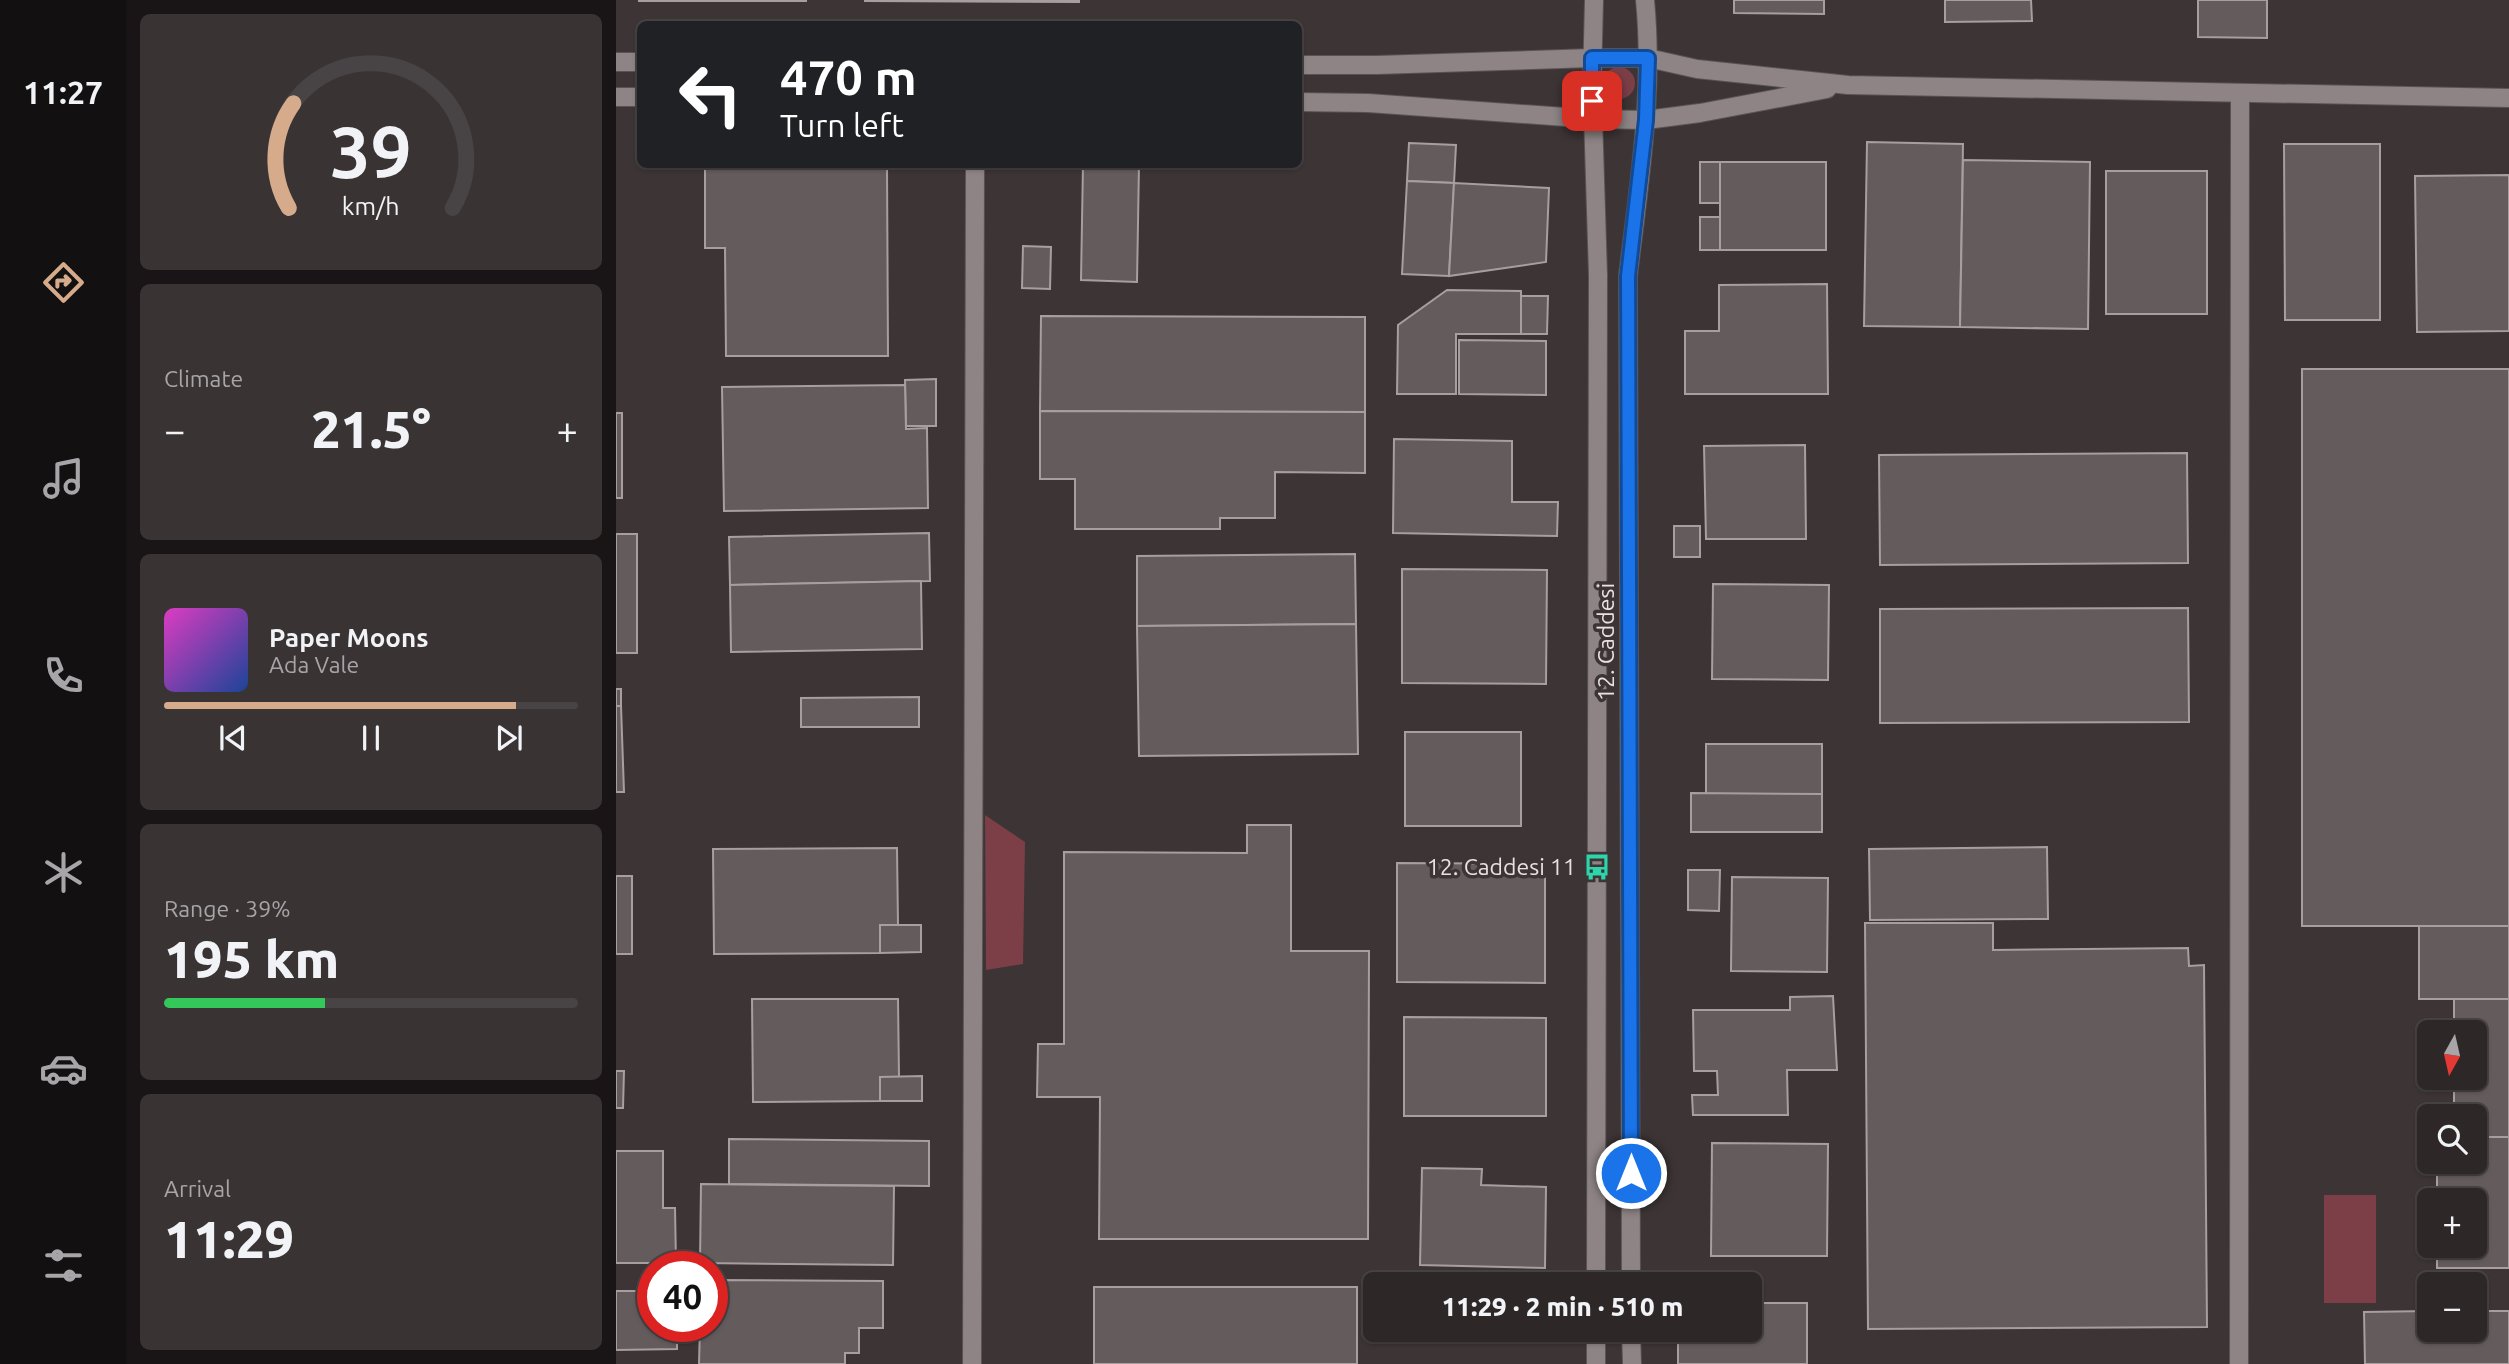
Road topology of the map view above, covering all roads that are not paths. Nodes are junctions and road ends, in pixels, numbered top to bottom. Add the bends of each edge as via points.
1 (1594, 0) edge
2 (1645, 0) edge
3 (1592, 58) junction
4 (1648, 58) junction
5 (616, 62) edge
6 (637, 62) edge
7 (1302, 65) edge
8 (1848, 85) junction
9 (2239, 94) junction
10 (616, 97) edge
11 (637, 97) edge
12 (2509, 98) edge
13 (1302, 102) edge
14 (1593, 119) junction
15 (1646, 120) junction
16 (975, 168) edge
17 (1596, 1272) edge
18 (1631, 1272) edge
19 (1596, 1342) edge
20 (1632, 1342) edge
21 (972, 1364) edge
22 (1596, 1364) edge
23 (1632, 1364) edge
24 (2239, 1364) edge

1 - 3 street, 12. Caddesi
2 - 4 street, 12. Caddesi
3 - 4 street
3 - 7 street
3 - 14 street, 12. Caddesi
4 - 8 street via 1697,69
4 - 15 street, 12. Caddesi
5 - 6 street
8 - 9 street
8 - 15 street
9 - 12 street
9 - 24 street
10 - 11 street
13 - 14 street
14 - 15 street
14 - 17 street, 12. Caddesi via 1598,275
15 - 18 street, 12. Caddesi via 1628,276
16 - 21 street
19 - 22 street
20 - 23 street

